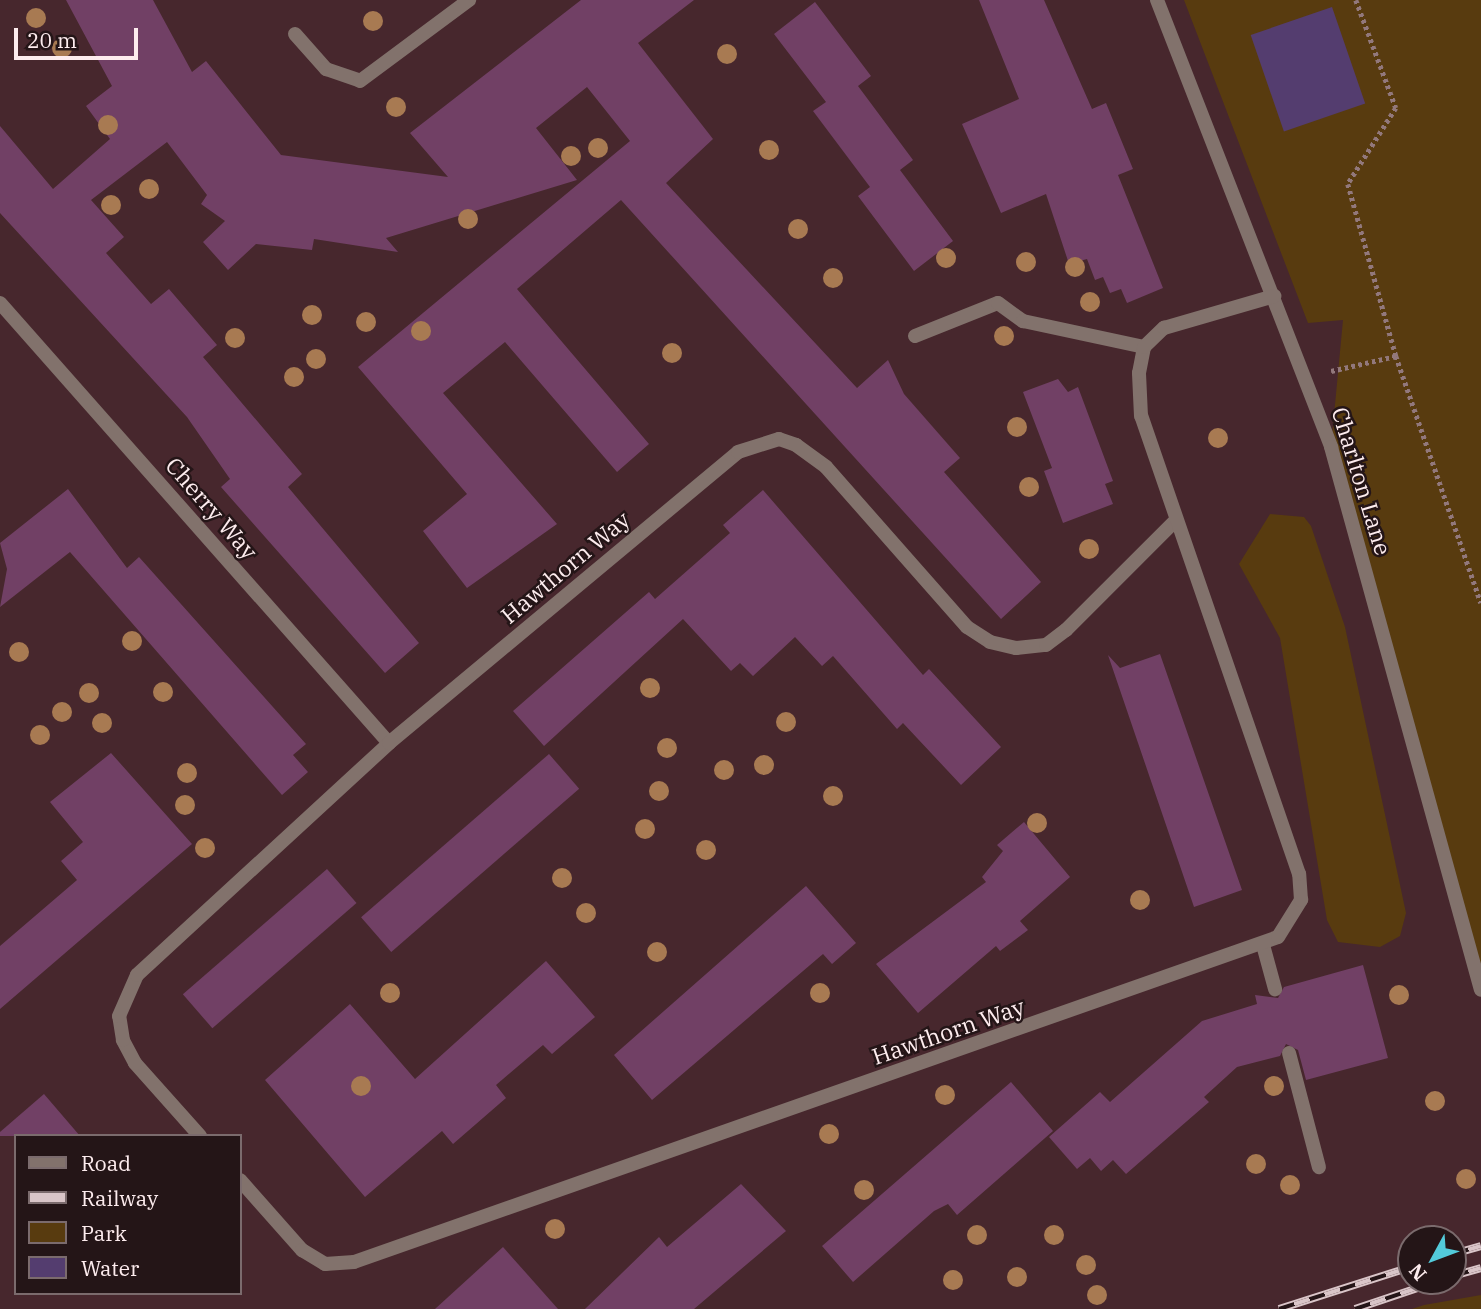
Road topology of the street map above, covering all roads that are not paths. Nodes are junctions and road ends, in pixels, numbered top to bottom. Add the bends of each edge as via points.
1 (469, 0) edge
2 (1157, 0) edge
3 (295, 34) dead end
4 (1274, 296) junction
5 (0, 303) edge
6 (915, 336) dead end
7 (1144, 347) junction
8 (1175, 521) junction
9 (389, 743) junction
10 (1263, 945) junction
11 (1275, 989) dead end
12 (1481, 990) edge
13 (1289, 1053) dead end
14 (198, 1134) edge
15 (1319, 1167) dead end
16 (242, 1182) edge

1 - 3 street via 360,81 326,69
2 - 4 street, Charlton Lane
4 - 7 street via 1190,317
4 - 12 street, Charlton Lane via 1331,447
5 - 9 street, Cherry Way
6 - 7 street via 998,303 1023,321
7 - 8 street, Hawthorn Way via 1141,416
8 - 9 street, Hawthorn Way via 1066,630 1046,645 1016,648 990,642 967,627 826,467 796,445 762,441 738,452
8 - 10 street, Hawthorn Way via 1299,874 1301,900 1292,919
9 - 14 street, Hawthorn Way via 137,975 125,993 119,1016 129,1052
10 - 11 street
10 - 16 street, Hawthorn Way via 354,1262 325,1264 302,1250
13 - 15 street

